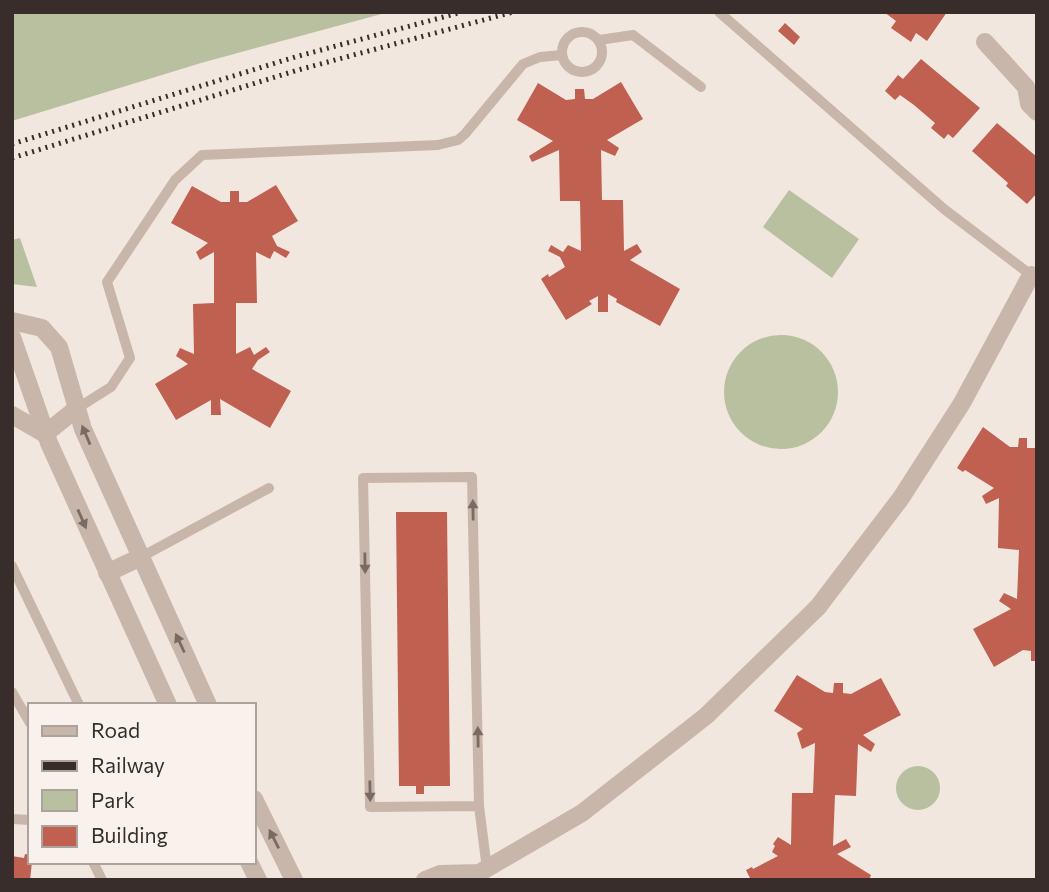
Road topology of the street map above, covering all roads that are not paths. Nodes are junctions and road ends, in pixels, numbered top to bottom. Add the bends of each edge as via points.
1 (719, 12) edge
2 (599, 40) junction
3 (985, 42) dead end
4 (562, 55) junction
5 (1031, 86) edge
6 (701, 87) dead end
7 (1037, 112) edge
8 (1031, 275) joint
9 (12, 321) edge
10 (12, 337) edge
11 (76, 409) junction
12 (12, 415) edge
13 (45, 434) junction
14 (269, 488) dead end
15 (141, 557) junction
16 (12, 566) edge
17 (107, 573) junction
18 (12, 692) edge
19 (78, 703) edge
20 (167, 703) edge
21 (207, 703) edge
22 (28, 720) edge
23 (256, 803) edge
24 (479, 806) junction
25 (94, 864) edge
26 (249, 864) edge
27 (480, 874) edge
28 (102, 880) edge
29 (258, 880) edge
30 (294, 880) edge
31 (425, 880) edge

1 - 8 lane via 944,209
2 - 4 lane via 587,33 574,34
2 - 4 lane via 601,60 586,72 574,71
2 - 6 lane via 633,34
3 - 5 street
4 - 11 lane via 523,64 458,140 438,145 202,155 175,180 107,282 130,358 111,387
5 - 7 street via 1029,104
8 - 27 street via 962,402 901,498 818,607 696,724 582,813
9 - 11 street via 42,328 59,347
10 - 13 street
11 - 13 street
15 -> 11 street
12 - 13 street
13 -> 17 street
14 - 15 lane
15 - 17 street
21 -> 15 street
16 - 19 lane
17 - 20 street
18 - 22 lane
30 -> 23 street
24 -> 24 lane via 472,477 363,478 370,807
24 - 27 lane
25 - 28 lane
26 - 29 street
27 - 31 street via 440,874

